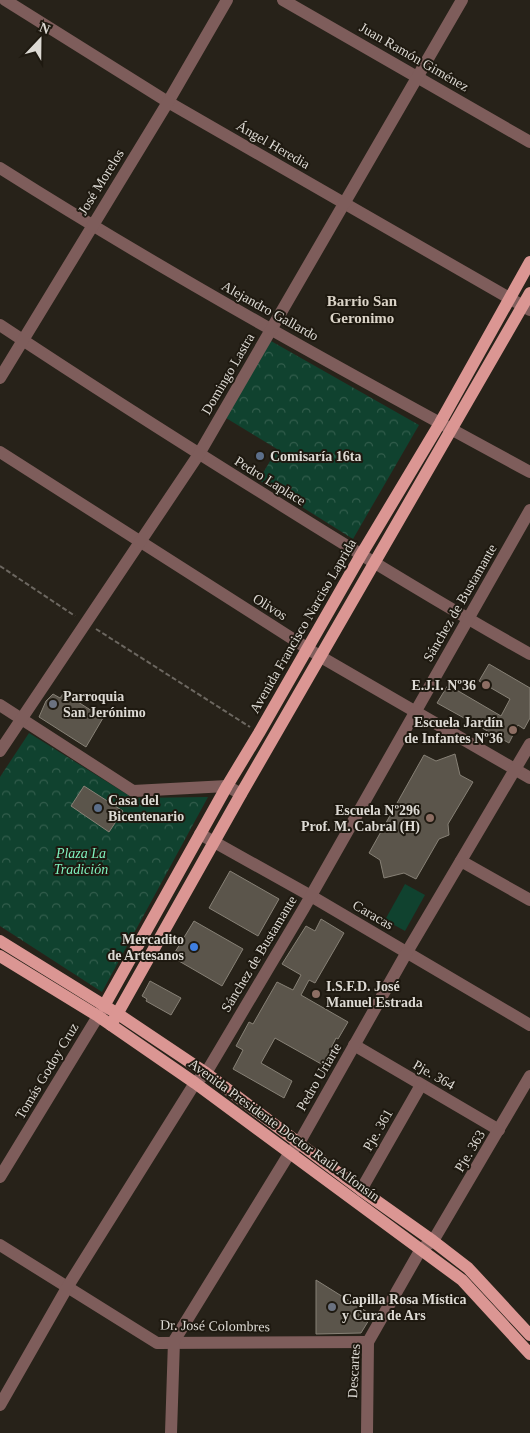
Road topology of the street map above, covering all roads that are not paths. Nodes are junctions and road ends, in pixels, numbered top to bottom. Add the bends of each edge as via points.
1 (5, 0) edge
2 (227, 0) edge
3 (283, 0) edge
4 (462, 0) edge
5 (418, 76) junction
6 (168, 102) junction
7 (530, 142) edge
8 (0, 168) edge
9 (345, 204) junction
10 (91, 226) junction
11 (530, 262) edge
12 (530, 293) edge
13 (510, 298) junction
14 (526, 308) edge
15 (0, 325) edge
16 (272, 329) junction
17 (24, 341) junction
18 (0, 378) edge
19 (445, 426) junction
20 (0, 452) edge
21 (199, 454) junction
22 (530, 472) edge
23 (530, 510) edge
24 (139, 542) junction
25 (361, 555) junction
26 (374, 563) junction
27 (467, 619) junction
28 (307, 648) junction
29 (530, 654) edge
30 (321, 657) junction
31 (0, 705) edge
32 (414, 712) junction
33 (20, 718) junction
34 (530, 744) edge
35 (0, 750) edge
36 (515, 770) junction
37 (530, 778) edge
38 (226, 786) junction
39 (241, 794) junction
40 (200, 834) junction
41 (215, 842) junction
42 (461, 861) junction
43 (311, 896) junction
44 (530, 900) edge
45 (407, 952) junction
46 (3, 953) edge
47 (101, 1011) junction
48 (115, 1019) junction
49 (530, 1025) edge
50 (354, 1045) junction
51 (206, 1073) junction
52 (530, 1076) edge
53 (195, 1083) junction
54 (421, 1085) junction
55 (499, 1130) junction
56 (299, 1143) junction
57 (289, 1154) junction
58 (0, 1178) edge
59 (361, 1190) junction
60 (433, 1241) junction
61 (0, 1245) edge
62 (421, 1250) junction
63 (68, 1286) junction
64 (530, 1335) edge
65 (174, 1341) junction
66 (368, 1342) junction
67 (530, 1354) edge
68 (0, 1404) edge
69 (171, 1433) edge
70 (367, 1433) edge

1 - 6 street, Ángel Heredia
2 - 6 street, José Morelos
3 - 5 street, Juan Ramón Giménez
4 - 5 street, Domingo Lastra
5 - 7 street, Juan Ramón Giménez
5 - 9 street, Domingo Lastra
6 - 9 street, Ángel Heredia
6 - 10 street, José Morelos
8 - 10 street, Alejandro Gallardo
9 - 13 street, Ángel Heredia
9 - 16 street, Domingo Lastra
10 - 16 street, Alejandro Gallardo
10 - 17 street, José Morelos
11 - 13 main road, Avenida Francisco Narciso Laprida
12 - 14 main road, Avenida Francisco Narciso Laprida
13 - 14 street, Ángel Heredia
13 - 19 main road, Avenida Francisco Narciso Laprida
14 - 19 main road, Avenida Francisco Narciso Laprida
15 - 17 street, Pedro Laplace
16 - 19 street, Alejandro Gallardo
16 - 21 street, Domingo Lastra
17 - 18 street, José Morelos
17 - 21 street, Pedro Laplace
19 - 22 street, Alejandro Gallardo
19 - 25 main road, Avenida Francisco Narciso Laprida
19 - 26 main road, Avenida Francisco Narciso Laprida
20 - 24 street, Olivos
21 - 24 street, Domingo Lastra
21 - 25 street, Pedro Laplace
23 - 27 street, Sánchez de Bustamante
24 - 28 street, Olivos
24 - 33 street, Domingo Lastra
25 - 26 street, Pedro Laplace
25 - 28 main road, Avenida Francisco Narciso Laprida
26 - 27 street, Pedro Laplace
26 - 30 main road, Avenida Francisco Narciso Laprida
27 - 29 street, Pedro Laplace
27 - 32 street, Sánchez de Bustamante
28 - 30 street, Olivos
28 - 38 main road, Avenida Francisco Narciso Laprida
30 - 32 street, Olivos
30 - 39 main road, Avenida Francisco Narciso Laprida
31 - 33 street
32 - 36 street, Olivos
32 - 43 street, Sánchez de Bustamante
33 - 35 street, Domingo Lastra
33 - 38 street via 133,791
34 - 36 street, Pedro Uriarte
36 - 37 street, Olivos
36 - 42 street, Pedro Uriarte
38 - 39 street
38 - 40 main road, Avenida Francisco Narciso Laprida
39 - 41 main road, Avenida Francisco Narciso Laprida
40 - 41 street, Caracas
40 - 47 main road, Avenida Francisco Narciso Laprida
41 - 43 street, Caracas
41 - 48 main road, Avenida Francisco Narciso Laprida
42 - 44 street
42 - 45 street, Pedro Uriarte
43 - 45 street, Caracas
43 - 51 street, Sánchez de Bustamante
45 - 49 street, Caracas
45 - 50 street, Pedro Uriarte
46 - 47 main road, Avenida Presidente Doctor Raúl Alfonsín
47 - 48 main road, Avenida Presidente Doctor Raúl Alfonsín
47 - 58 street, Tomás Godoy Cruz
48 - 51 main road, Avenida Presidente Doctor Raúl Alfonsín
48 - 53 main road, Avenida Presidente Doctor Raúl Alfonsín
50 - 54 street, Pje. 364
50 - 56 street, Pedro Uriarte
51 - 53 street, Sánchez de Bustamante
51 - 56 main road, Avenida Presidente Doctor Raúl Alfonsín
52 - 55 street, Pje. 363
53 - 57 main road, Avenida Presidente Doctor Raúl Alfonsín
53 - 63 street, Sánchez de Bustamante
54 - 55 street, Pje. 364
54 - 59 street, Pje. 361
55 - 60 street, Pje. 363
56 - 57 street, Pedro Uriarte
56 - 59 main road, Avenida Presidente Doctor Raúl Alfonsín
57 - 62 main road, Avenida Presidente Doctor Raúl Alfonsín
57 - 65 street, Pedro Uriarte
59 - 60 main road, Avenida Presidente Doctor Raúl Alfonsín
60 - 62 street, Descartes
60 - 64 main road, Avenida Presidente Doctor Raúl Alfonsín via 468,1268
61 - 63 street, Dr. José Colombres
62 - 66 street, Descartes
62 - 67 main road, Avenida Presidente Doctor Raúl Alfonsín via 462,1280
63 - 65 street, Dr. José Colombres via 156,1342
63 - 68 street, Sánchez de Bustamante
65 - 66 street, Dr. José Colombres
65 - 69 street, Pedro Uriarte
66 - 70 street, Descartes

